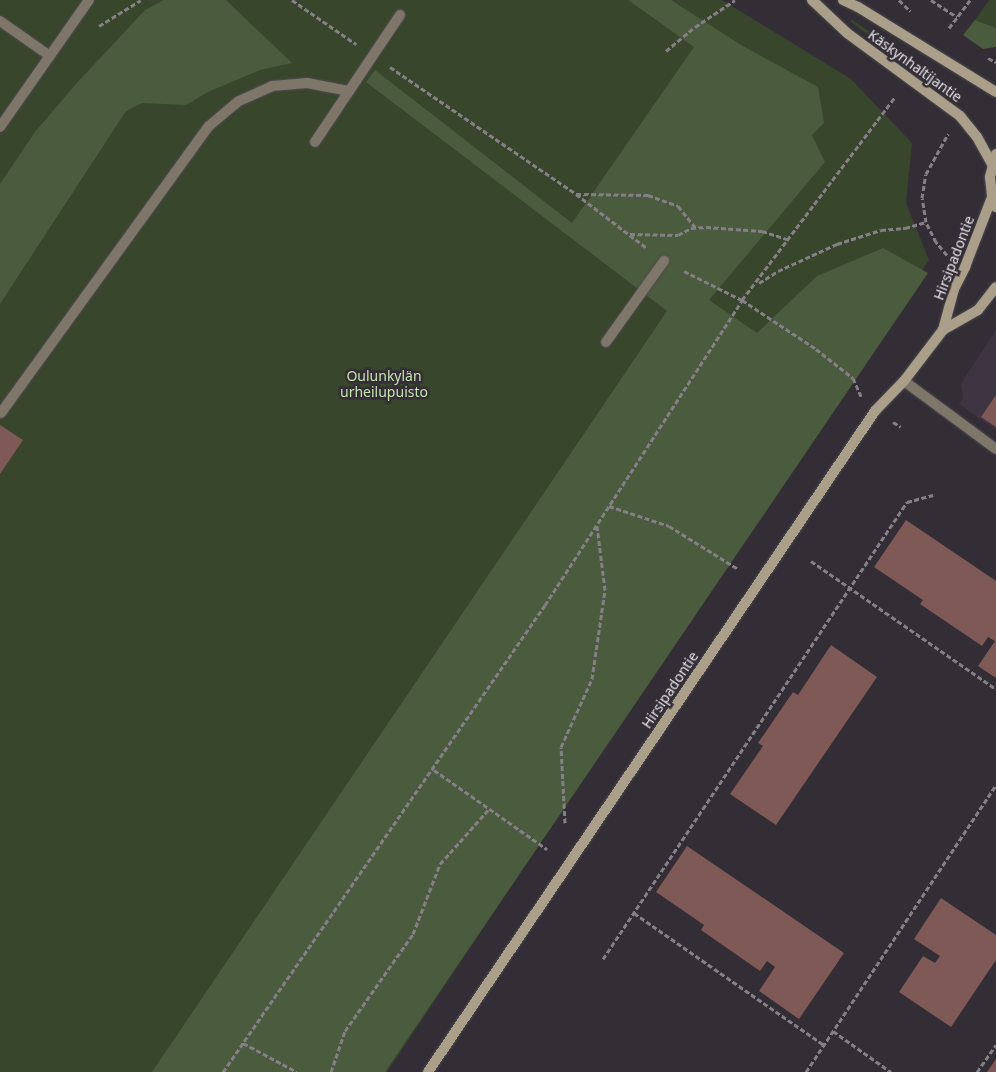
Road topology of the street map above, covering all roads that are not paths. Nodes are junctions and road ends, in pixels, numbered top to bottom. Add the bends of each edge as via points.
1 (89, 0) edge
2 (812, 0) edge
3 (843, 0) edge
4 (400, 14) dead end
5 (0, 21) edge
6 (50, 56) junction
7 (349, 91) junction
8 (996, 92) edge
9 (0, 127) edge
10 (315, 142) dead end
11 (996, 154) edge
12 (992, 164) junction
13 (992, 197) junction
14 (996, 207) edge
15 (664, 261) road end
16 (996, 286) edge
17 (942, 330) junction
18 (606, 342) dead end
19 (904, 381) junction
20 (1, 413) edge
21 (996, 449) edge
22 (428, 1072) edge

1 - 6 street
2 - 12 street, Käskynhaltijantie via 847,33 960,116
3 - 8 street, Käskynhaltijantie
4 - 7 street
5 - 6 street
6 - 9 street
7 - 10 street
7 - 20 street via 307,83 272,86 239,101 209,126
11 - 12 street
12 - 13 street
13 - 14 street
13 - 17 street, Hirsipadontie via 954,289
15 - 18 street
16 - 17 street, Hirsipadontie via 978,310
17 - 19 street, Hirsipadontie
19 - 21 street
19 - 22 street, Hirsipadontie via 875,410

